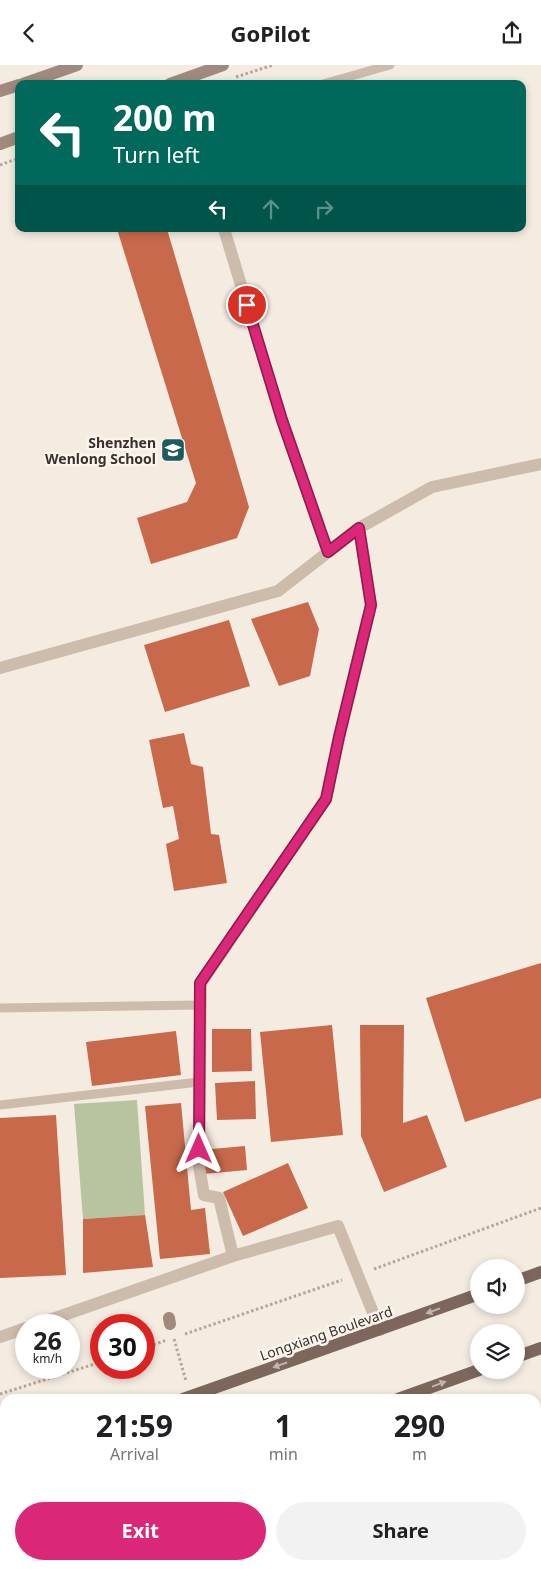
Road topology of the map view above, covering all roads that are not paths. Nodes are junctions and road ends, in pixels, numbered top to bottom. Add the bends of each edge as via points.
1 (77, 65) edge
2 (223, 65) edge
3 (390, 65) edge
4 (34, 80) edge
5 (185, 80) edge
6 (337, 80) edge
7 (15, 86) edge
8 (0, 91) edge
9 (15, 138) edge
10 (0, 144) edge
11 (225, 232) edge
12 (541, 464) edge
13 (359, 528) junction
14 (328, 552) junction
15 (0, 668) edge
16 (200, 1005) junction
17 (0, 1008) edge
18 (199, 1082) junction
19 (0, 1105) edge
20 (233, 1257) junction
21 (541, 1272) edge
22 (525, 1278) edge
23 (470, 1298) edge
24 (67, 1314) edge
25 (380, 1330) junction
26 (15, 1332) edge
27 (0, 1337) edge
28 (541, 1348) edge
29 (525, 1354) edge
30 (470, 1372) edge
31 (186, 1394) edge
32 (412, 1394) edge

1 - 4 street
2 - 5 street
3 - 6 lane
7 - 8 street
9 - 10 street
11 - 14 street via 282,420
12 - 13 street via 432,487
13 - 14 street
13 - 16 street via 371,605 326,799 200,983
14 - 15 street via 278,591
16 - 17 lane
16 - 18 street
18 - 19 lane
18 - 20 street via 199,1166 204,1195 219,1198
20 - 24 street
20 - 25 street via 338,1226
21 - 22 main road
23 -> 25 main road, Longxiang Boulevard
25 -> 31 main road, Longxiang Boulevard
26 - 27 street
28 - 29 main road
32 -> 30 main road

